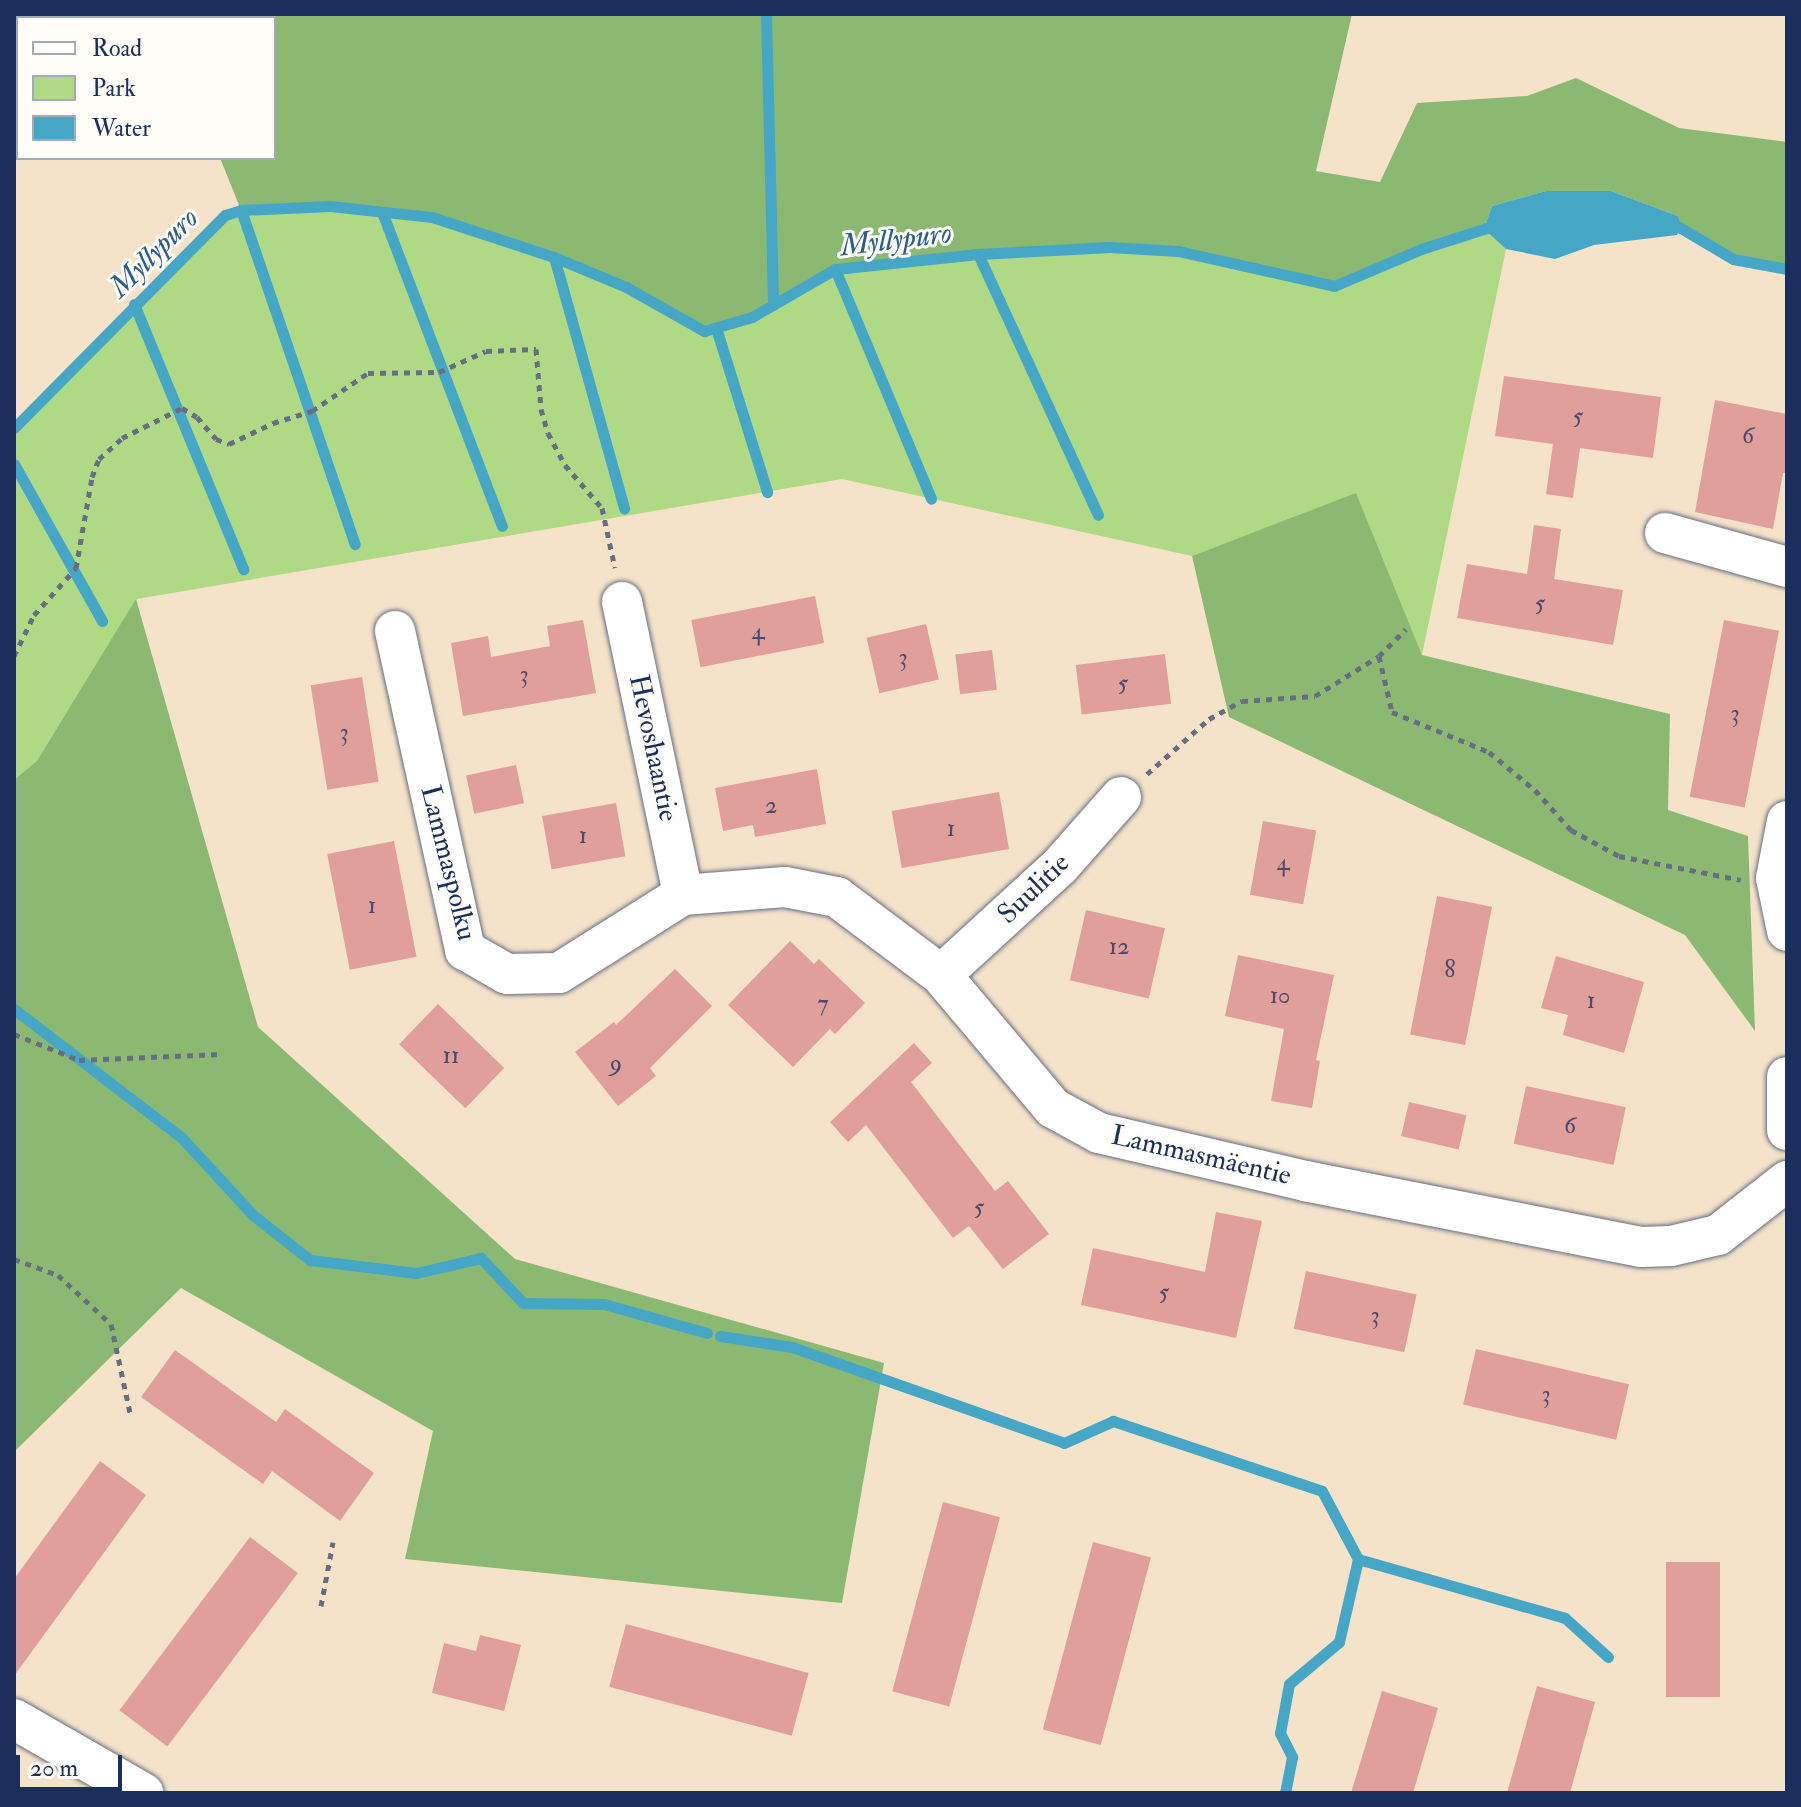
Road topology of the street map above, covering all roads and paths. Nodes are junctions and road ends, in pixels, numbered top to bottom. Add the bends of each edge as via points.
1 (1665, 533) dead end
2 (1787, 567) edge
3 (622, 602) joint
4 (1406, 629) dead end
5 (395, 631) dead end
6 (14, 656) edge
7 (1379, 656) junction
8 (1121, 797) joint
9 (1787, 821) edge
10 (683, 895) junction
11 (1783, 913) edge
12 (941, 975) junction
13 (14, 1034) edge
14 (221, 1054) dead end
15 (1787, 1077) edge
16 (1787, 1130) edge
17 (1787, 1181) edge
18 (14, 1259) edge
19 (131, 1417) dead end
20 (333, 1542) dead end
21 (321, 1606) dead end
22 (14, 1719) edge
23 (143, 1793) edge

1 - 2 street
3 - 6 path via 602,508 565,465 548,433 536,349 486,351 439,372 368,373 309,412 229,444 182,408 122,438 99,459 92,477 73,570 34,615
3 - 10 street, Hevoshaantie
4 - 7 path
5 - 10 street, Lammaspolku via 465,950 507,974 559,973
7 - 8 path via 1315,696 1242,701 1209,719
7 - 11 path via 1392,712 1489,752 1535,790 1571,830 1619,856 1724,874
8 - 12 street, Suulitie via 1060,866
9 - 11 street via 1776,878
10 - 12 street, Lammasmäentie via 785,887 837,897
12 - 17 street, Lammasmäentie via 1053,1108 1099,1133 1305,1181 1642,1247 1718,1235
13 - 14 path via 79,1060
15 - 16 street
18 - 19 path via 58,1275 111,1324
20 - 21 path
22 - 23 street

